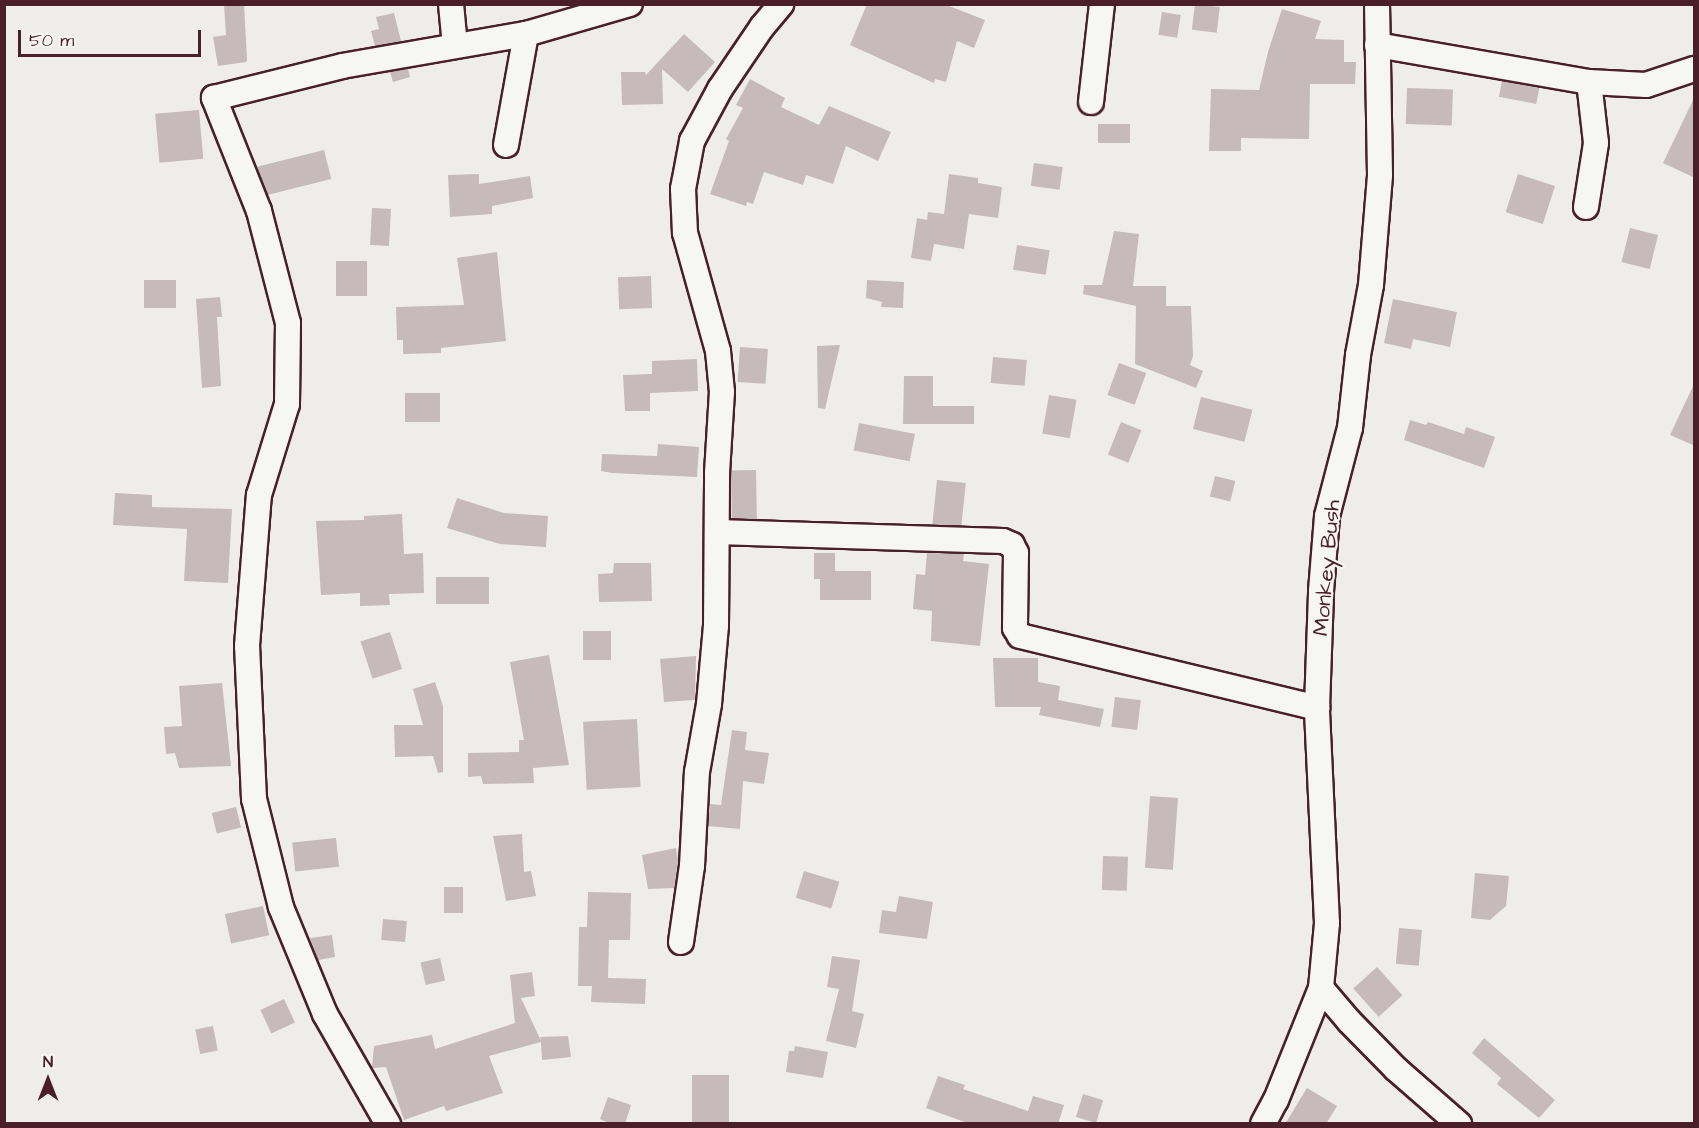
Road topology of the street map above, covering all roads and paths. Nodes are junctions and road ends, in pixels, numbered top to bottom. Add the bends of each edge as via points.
1 (451, 4) edge
2 (630, 4) edge
3 (782, 4) edge
4 (1102, 4) edge
5 (1377, 4) edge
6 (526, 33) junction
7 (1377, 45) junction
8 (455, 46) junction
9 (1695, 69) edge
10 (1589, 82) junction
11 (1091, 102) dead end
12 (506, 145) dead end
13 (1586, 207) dead end
14 (717, 532) junction
15 (1317, 708) junction
16 (681, 942) dead end
17 (1321, 988) junction
18 (388, 1124) edge
19 (1263, 1124) edge
20 (1459, 1124) edge

1 - 8 street
2 - 6 street
3 - 14 street via 720,89 692,141 683,189 685,233 718,351 722,392
4 - 11 street
5 - 7 street, Monkey Bush
6 - 8 street
6 - 12 street
7 - 10 street
7 - 15 street, Monkey Bush via 1380,176 1371,285 1350,428 1327,516 1320,591
8 - 18 street via 342,66 214,98 259,211 288,323 287,404 259,495 247,646 254,799 280,907 325,1014
9 - 10 street via 1646,85
10 - 13 street via 1596,143
14 - 15 street via 1003,541 1012,545 1016,553 1015,628 1020,636
14 - 16 street via 716,626 709,704 696,772 692,866
15 - 17 street, Monkey Bush via 1327,923
17 - 19 street, Monkey Bush
17 - 20 street via 1396,1069

